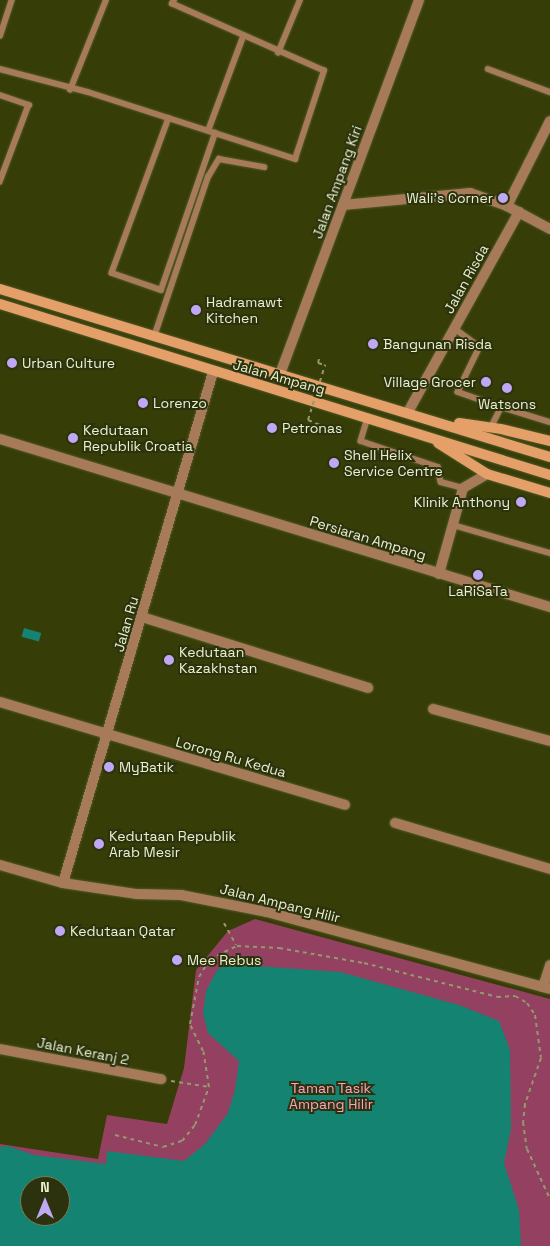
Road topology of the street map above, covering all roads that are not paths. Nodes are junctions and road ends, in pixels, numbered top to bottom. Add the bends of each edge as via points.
1 (12, 0) edge
2 (106, 0) edge
3 (174, 0) edge
4 (300, 0) edge
5 (419, 0) edge
6 (0, 36) edge
7 (243, 37) junction
8 (278, 53) junction
9 (0, 69) edge
10 (488, 70) dead end
11 (70, 90) junction
12 (550, 92) edge
13 (0, 95) edge
14 (169, 118) junction
15 (550, 121) edge
16 (211, 132) junction
17 (264, 167) dead end
18 (0, 182) edge
19 (343, 205) junction
20 (507, 206) junction
21 (519, 212) junction
22 (550, 229) edge
23 (0, 289) edge
24 (0, 304) edge
25 (454, 328) junction
26 (154, 337) junction
27 (213, 372) junction
28 (280, 374) junction
29 (501, 406) junction
30 (408, 412) junction
31 (368, 418) junction
32 (435, 420) junction
33 (550, 422) edge
34 (491, 427) junction
35 (426, 436) junction
36 (0, 439) edge
37 (550, 441) edge
38 (550, 457) edge
39 (487, 474) junction
40 (550, 475) edge
41 (463, 488) junction
42 (550, 493) edge
43 (179, 495) junction
44 (453, 524) junction
45 (550, 553) edge
46 (439, 574) junction
47 (550, 607) edge
48 (142, 617) junction
49 (368, 688) dead end
50 (0, 702) edge
51 (433, 709) dead end
52 (109, 736) junction
53 (550, 741) edge
54 (345, 805) dead end
55 (395, 823) dead end
56 (0, 865) edge
57 (550, 869) edge
58 (63, 883) junction
59 (550, 965) edge
60 (547, 988) edge
61 (0, 1049) edge
62 (161, 1079) road end

1 - 6 lane
2 - 11 lane
3 - 7 lane via 172,4
4 - 8 lane
5 - 19 street, Jalan Ampang Kiri
7 - 8 lane
7 - 16 lane
8 - 16 lane via 324,71 295,159
9 - 11 lane
10 - 12 lane
11 - 14 lane via 88,92
13 - 18 lane via 28,105
14 - 16 lane
14 - 16 lane via 112,273 161,290
15 - 20 street
17 - 26 lane via 219,158 208,177
19 - 20 street via 470,194
19 - 28 street, Jalan Ampang Kiri
20 - 21 street
21 - 22 street
21 - 25 street, Jalan Risda
23 - 26 main road, Jalan Ampang
24 - 27 main road, Jalan Ampang
25 - 29 lane via 480,347 458,392
25 - 30 street, Jalan Risda
26 - 28 main road, Jalan Ampang
27 - 31 main road, Jalan Ampang
27 - 43 street, Jalan Ru
28 - 30 main road, Jalan Ampang
29 - 33 lane
29 - 34 lane
30 - 32 main road, Jalan Ampang
31 - 35 main road, Jalan Ampang
31 - 41 lane via 361,441 438,467 441,482
32 - 34 main road
32 - 38 main road, Jalan Ampang
34 - 37 main road
35 - 39 main road
35 - 40 main road, Jalan Ampang
36 - 43 street, Persiaran Ampang
39 - 41 street
39 - 42 main road
41 - 44 street
43 - 46 street, Persiaran Ampang
43 - 48 street, Jalan Ru
44 - 45 lane
44 - 46 street
46 - 47 street, Persiaran Ampang
48 - 49 street
48 - 52 street, Jalan Ru
50 - 52 street, Lorong Ru Kedua
51 - 53 street
52 - 54 street, Lorong Ru Kedua
52 - 58 street, Jalan Ru
55 - 57 street
56 - 58 street, Jalan Ampang Hilir
58 - 60 street, Jalan Ampang Hilir via 137,894 182,895 266,912
59 - 60 street
61 - 62 street, Jalan Keranj 2

